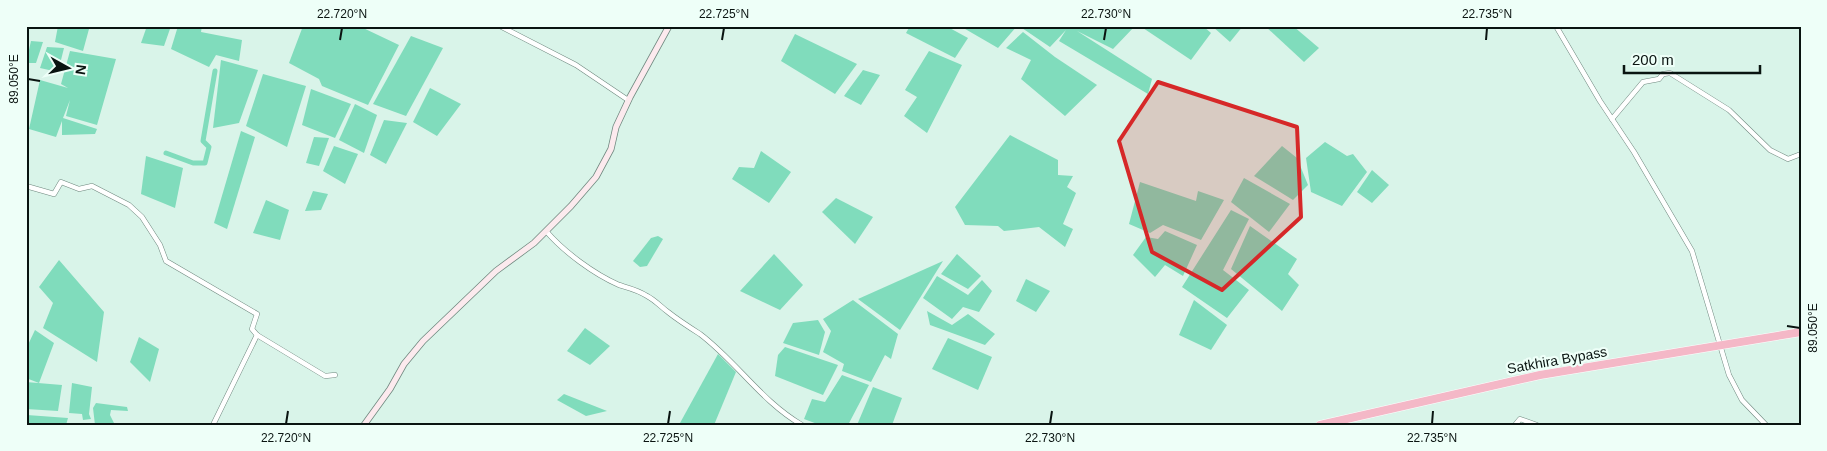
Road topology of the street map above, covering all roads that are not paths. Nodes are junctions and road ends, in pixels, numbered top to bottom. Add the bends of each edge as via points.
1 (500, 26) edge
2 (668, 26) edge
3 (1556, 26) edge
4 (628, 100) junction
5 (1612, 119) junction
6 (1801, 154) edge
7 (26, 186) edge
8 (546, 231) junction
9 (1801, 332) edge
10 (257, 335) junction
11 (1721, 345) junction
12 (335, 375) dead end
13 (213, 425) edge
14 (364, 425) edge
15 (802, 425) edge
16 (1320, 425) edge
17 (1515, 425) edge
18 (1537, 425) edge
19 (1766, 425) edge

1 - 4 street via 576,65
2 - 4 street
3 - 5 street
4 - 8 street via 611,148 596,177
5 - 6 street via 1643,82 1670,73 1729,110 1773,152 1788,159
5 - 11 street via 1692,251
7 - 10 street via 54,194 62,182 79,189 92,186 129,205 142,217 160,245 166,262 258,314 252,329
8 - 14 street via 496,271 423,341
8 - 15 street via 563,250 597,274 650,297 700,334 777,409
9 - 11 highway, Satkhira Bypass
10 - 12 street via 325,376
10 - 13 street
11 - 16 highway, Satkhira Bypass via 1540,375
11 - 19 street via 1729,375 1742,400
17 - 18 street via 1520,419

